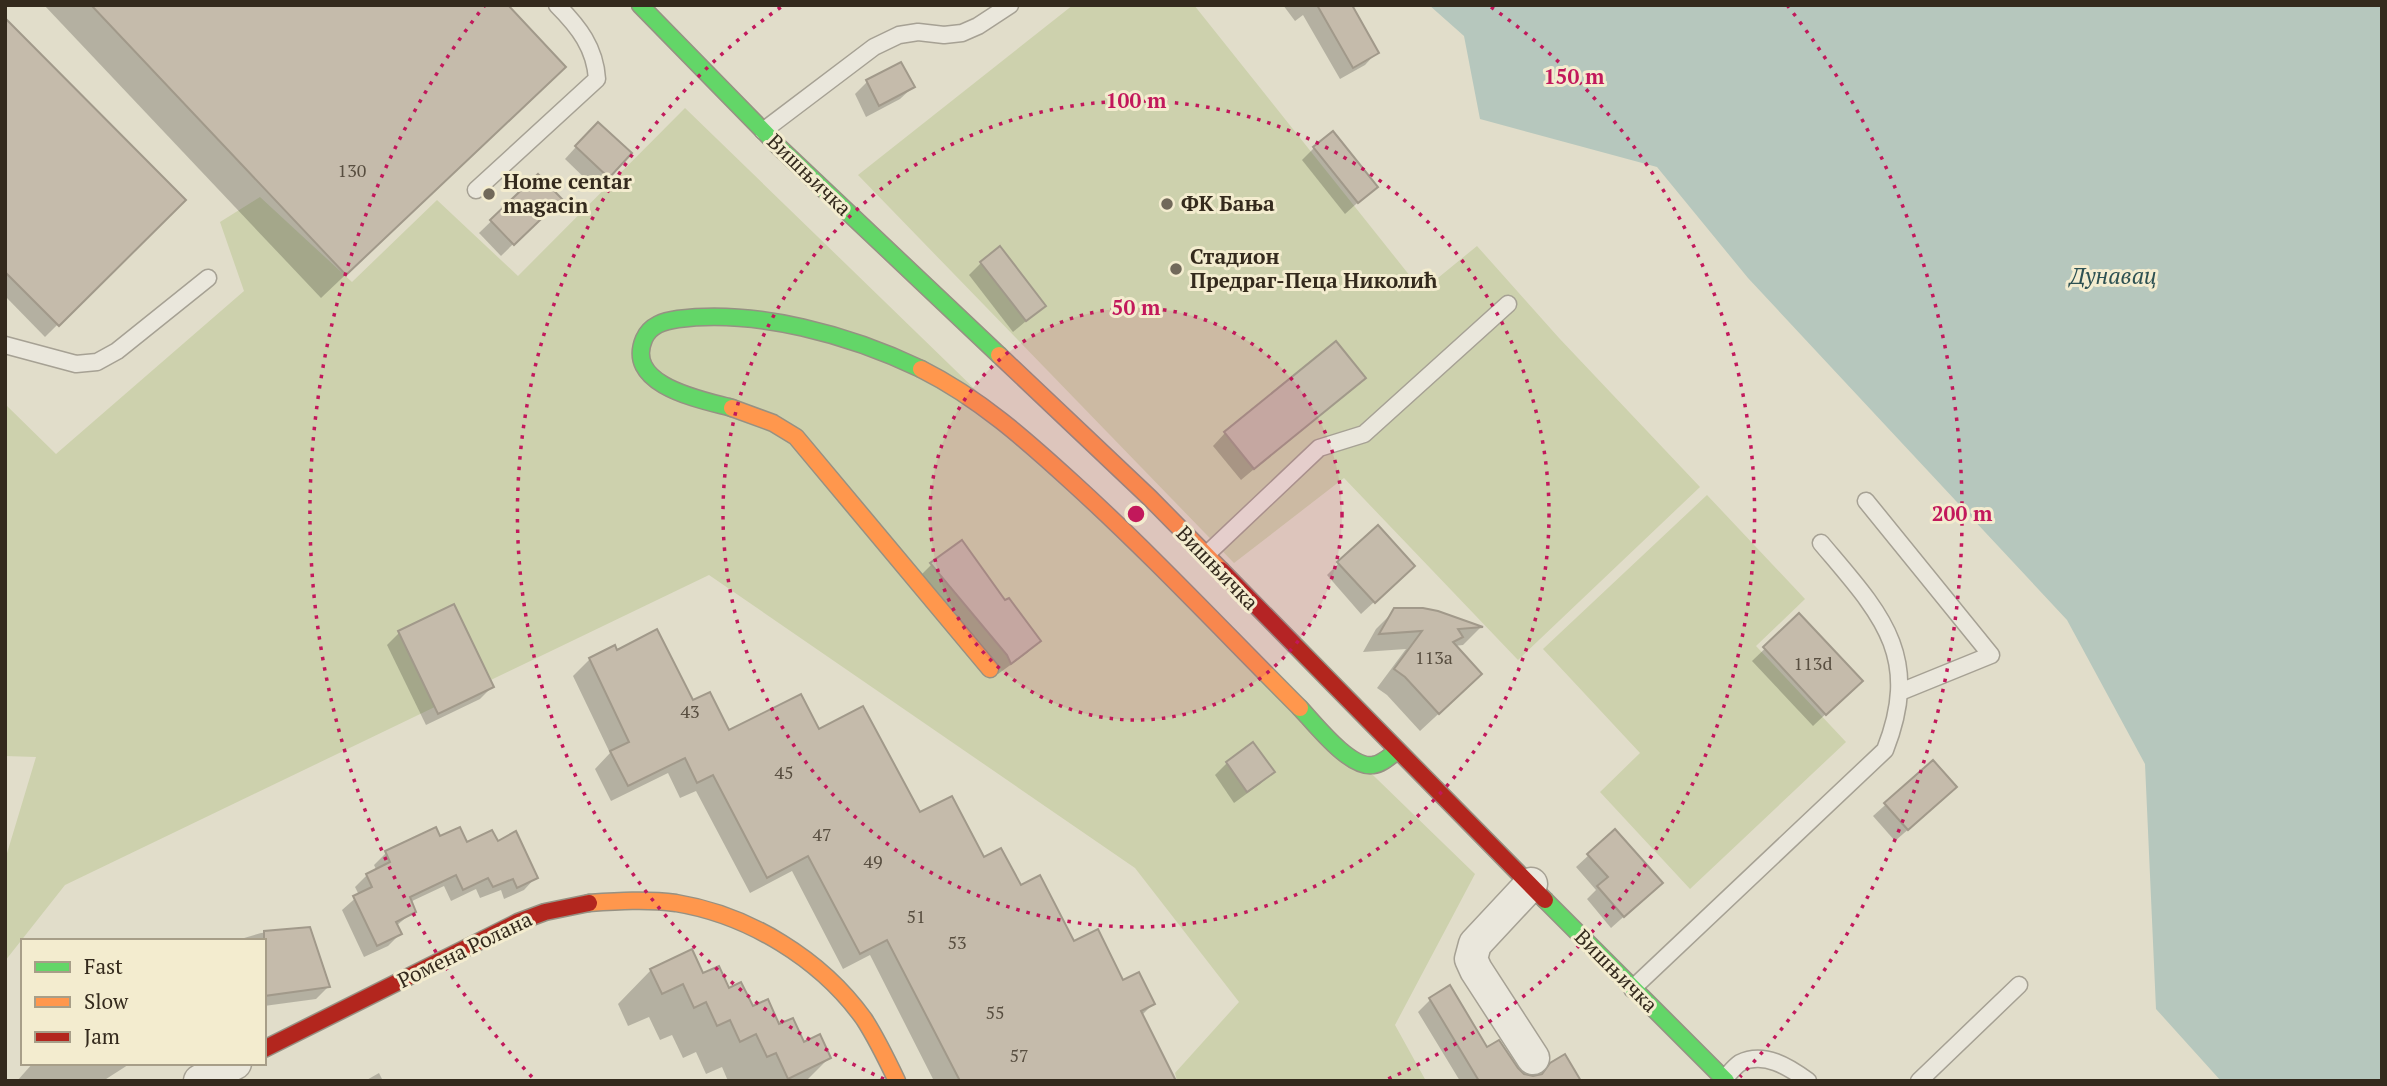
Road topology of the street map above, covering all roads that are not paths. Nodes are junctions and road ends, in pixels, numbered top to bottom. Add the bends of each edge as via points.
1 (557, 5) edge
2 (640, 5) edge
3 (1010, 5) edge
4 (763, 131) junction
5 (476, 190) dead end
6 (208, 278) dead end
7 (1508, 304) dead end
8 (5, 345) edge
9 (1866, 501) dead end
10 (1821, 543) dead end
11 (1205, 556) junction
12 (990, 669) dead end
13 (1900, 691) junction
14 (1397, 751) junction
15 (1531, 884) junction
16 (2019, 985) dead end
17 (1632, 989) junction
18 (266, 1048) edge
19 (1533, 1058) dead end
20 (231, 1065) edge
21 (1725, 1080) edge
22 (200, 1081) edge
23 (897, 1081) edge
24 (1808, 1081) edge
25 (1919, 1081) edge

1 - 5 lane via 574,22 596,60 597,79
2 - 4 street, Вишњичка
3 - 4 lane via 961,33 899,35 874,47
4 - 11 street, Вишњичка via 1150,498
6 - 8 lane via 97,362 76,365
7 - 11 lane via 1364,434 1319,448
9 - 13 lane via 1991,654
10 - 13 lane via 1886,628 1899,663
11 - 14 street, Вишњичка
12 - 14 street via 796,437 766,420 675,391 652,378 640,355 648,332 660,323 694,317 785,324 853,343 942,380 993,413 1099,505 1347,756 1366,767
13 - 17 lane via 1885,750
14 - 15 street, Вишњичка
15 - 17 street, Вишњичка
15 - 19 street via 1475,944 1471,959
16 - 25 lane
17 - 21 street, Вишњичка
18 - 23 street, Ромена Ролана via 519,922 602,901 663,900 720,913 802,956 859,1014
20 - 22 street
21 - 24 lane via 1739,1064 1757,1058 1771,1060

